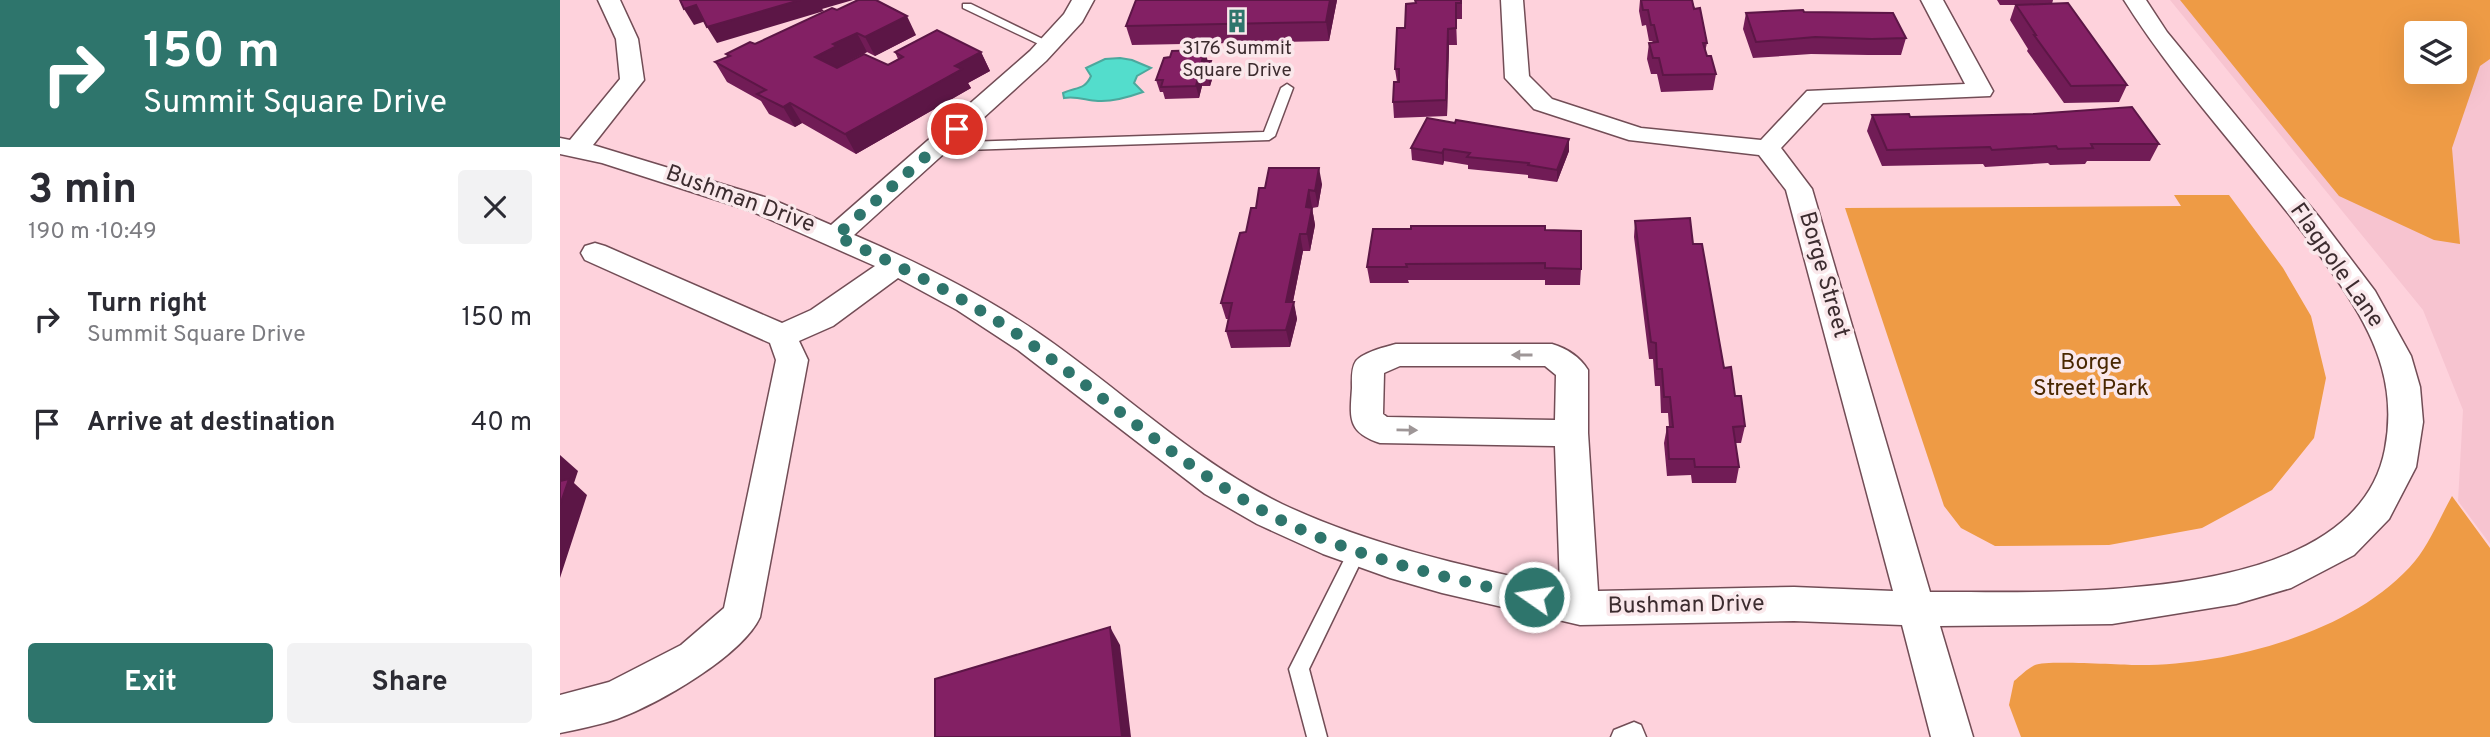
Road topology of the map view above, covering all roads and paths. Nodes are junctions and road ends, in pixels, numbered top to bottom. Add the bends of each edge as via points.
1 (609, 0) edge
2 (1083, 0) edge
3 (1512, 0) edge
4 (1932, 0) edge
5 (2135, 0) edge
6 (967, 6) dead end
7 (1049, 45) junction
8 (1287, 88) dead end
9 (568, 147) edge
10 (936, 147) junction
11 (1768, 148) junction
12 (836, 236) junction
13 (595, 253) dead end
14 (897, 265) junction
15 (782, 336) junction
16 (1571, 433) junction
17 (1357, 551) junction
18 (1580, 608) junction
19 (1917, 609) junction
20 (560, 714) edge
21 (1317, 737) edge
22 (1621, 737) edge
23 (1636, 737) edge
24 (1952, 737) edge

1 - 9 street via 627,39 632,80
2 - 7 street
3 - 11 street via 1517,78 1542,104 1638,135
4 - 11 street via 1980,91 1816,96
5 - 19 street, Flagpole Lane via 2158,36 2309,223 2379,322 2404,387 2407,422 2399,467 2376,509 2341,544 2291,572 2236,588 2099,608
6 - 7 lane
7 - 10 street
8 - 10 lane via 1269,136
9 - 12 street, Bushman Drive via 682,178
10 - 12 street
11 - 19 street, Borge Street via 1799,189
12 - 14 street, Bushman Drive
13 - 15 street
14 - 15 street via 822,318
14 - 17 street, Bushman Drive via 1029,342 1217,484 1269,514
15 - 20 street via 792,360 741,617 695,658 616,700
16 -> 16 street via 1572,370 1552,355 1396,355 1369,367 1366,419 1380,430
16 - 18 street
17 - 18 street, Bushman Drive via 1442,577
17 - 21 lane via 1299,669
18 - 19 street, Bushman Drive via 1794,604
19 - 24 street, Borge Street
22 - 23 lane via 1634,732

